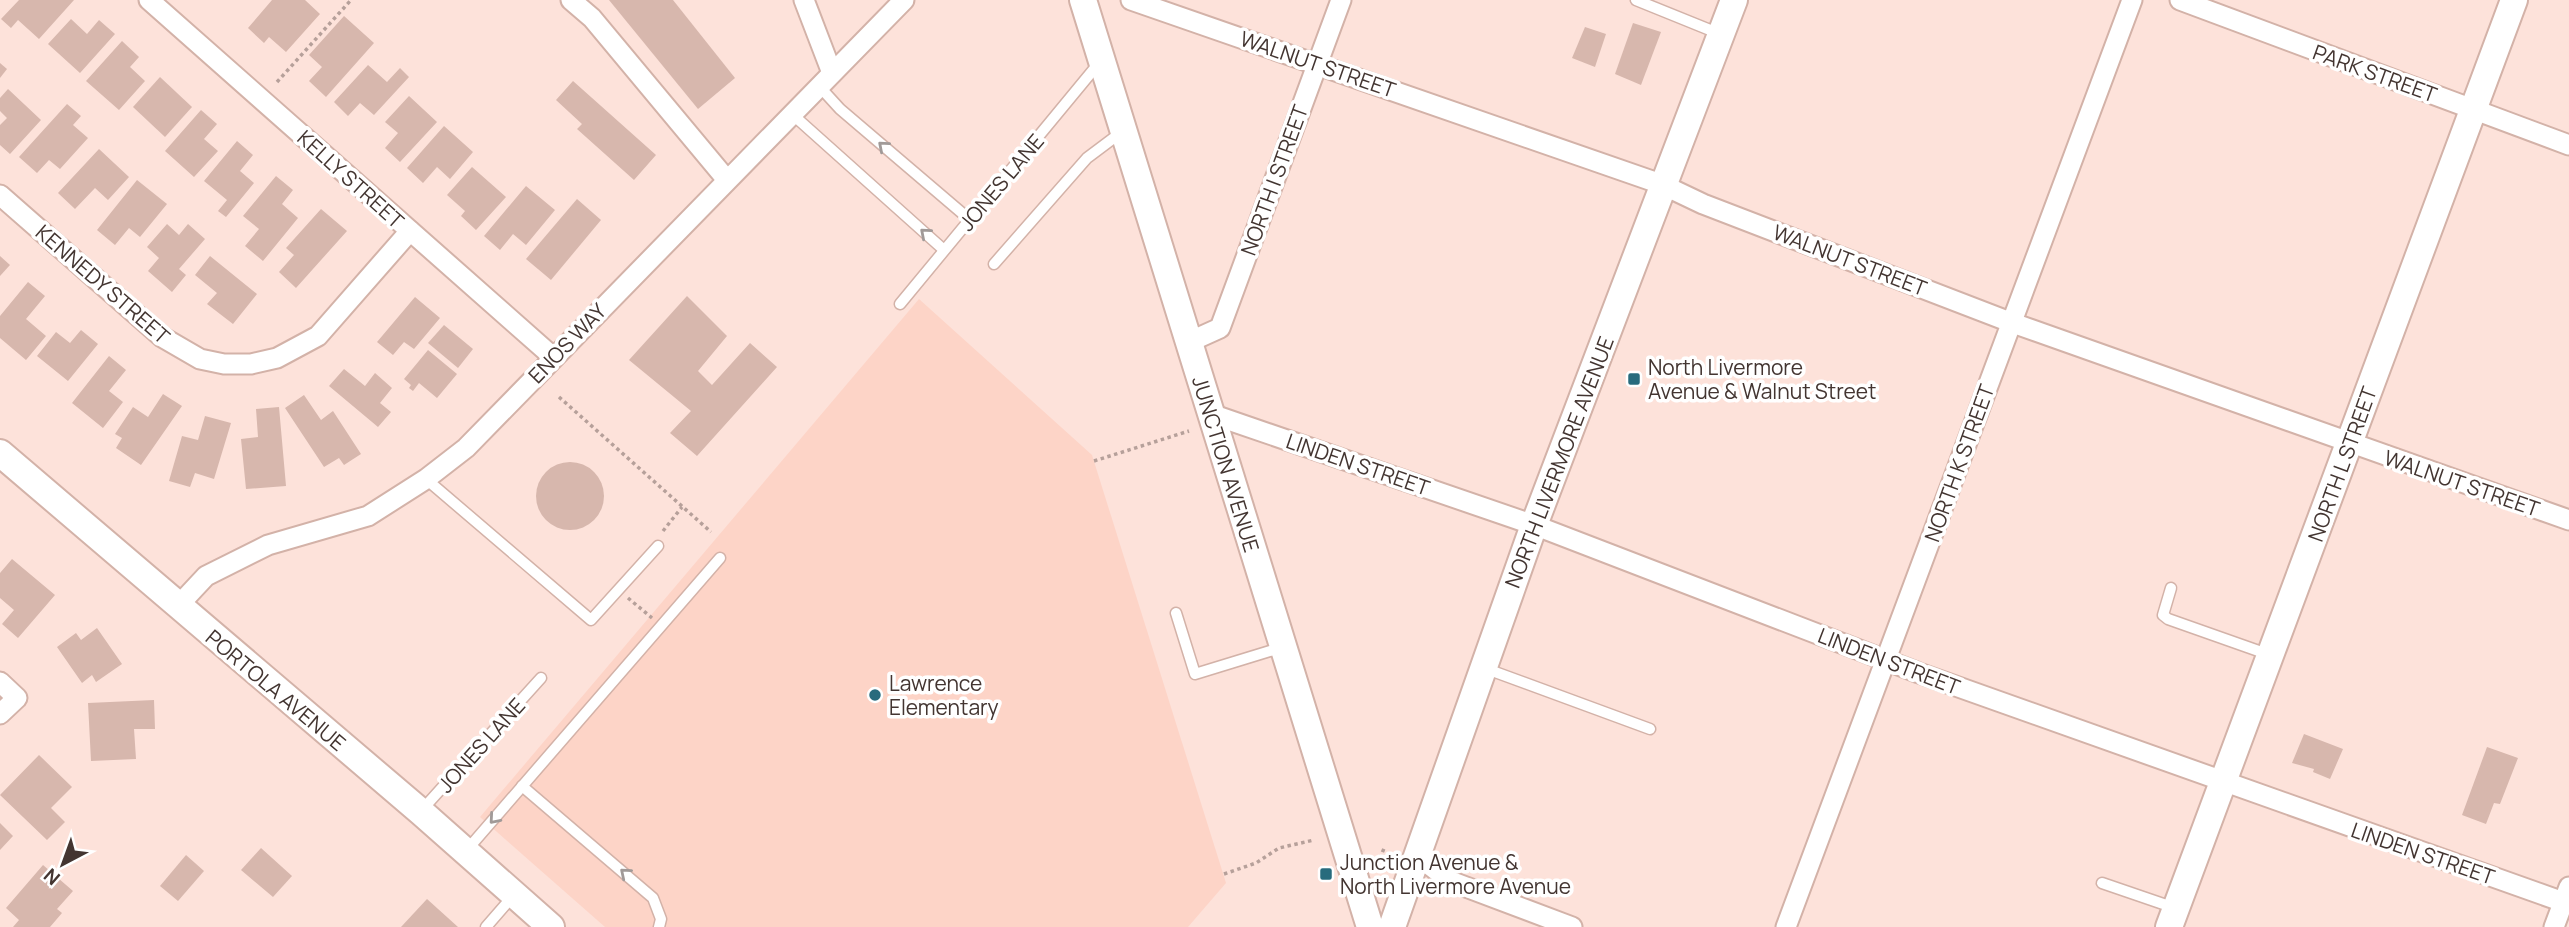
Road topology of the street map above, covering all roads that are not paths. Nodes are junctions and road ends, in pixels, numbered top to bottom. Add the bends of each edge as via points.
1 (149, 0) edge
2 (571, 0) edge
3 (804, 0) edge
4 (1083, 0) edge
5 (1131, 0) edge
6 (1341, 0) edge
7 (1636, 0) edge
8 (1734, 0) edge
9 (2132, 0) edge
10 (2180, 0) edge
11 (2514, 0) edge
12 (900, 1) edge
13 (1720, 34) junction
14 (1101, 60) junction
15 (1317, 63) junction
16 (825, 80) junction
17 (2473, 109) junction
18 (792, 114) junction
19 (1123, 131) junction
20 (2569, 145) edge
21 (727, 180) junction
22 (1661, 184) junction
23 (0, 195) edge
24 (969, 219) junction
25 (410, 231) junction
26 (944, 250) junction
27 (993, 264) dead end
28 (900, 304) dead end
29 (2010, 322) junction
30 (1189, 342) junction
31 (553, 357) junction
32 (1211, 414) junction
33 (2349, 444) junction
34 (0, 453) edge
35 (426, 479) junction
36 (2569, 520) edge
37 (1534, 525) junction
38 (658, 547) road end
39 (720, 558) dead end
40 (2171, 588) dead end
41 (177, 607) junction
42 (1176, 613) dead end
43 (1283, 646) junction
44 (2271, 655) junction
45 (1887, 661) junction
46 (1483, 668) junction
47 (541, 678) dead end
48 (0, 682) edge
49 (0, 714) edge
50 (1650, 729) dead end
51 (2223, 782) junction
52 (522, 786) junction
53 (421, 812) junction
54 (465, 852) junction
55 (1418, 856) junction
56 (2102, 883) dead end
57 (514, 895) junction
58 (2567, 898) edge
59 (2172, 918) edge
60 (486, 927) edge
61 (551, 927) edge
62 (659, 927) edge
63 (1370, 927) edge
64 (1392, 927) edge
65 (1572, 927) edge
66 (1786, 927) edge
67 (2554, 927) edge

1 - 25 street, KELLY STREET
2 - 21 street via 592,18
3 - 16 street
4 - 14 street, JUNCTION AVENUE
5 - 15 street, WALNUT STREET
6 - 15 street, NORTH I STREET
7 - 13 lane
8 - 13 street, NORTH LIVERMORE AVENUE
9 - 29 street, NORTH K STREET
10 - 17 street, PARK STREET
11 - 17 street, NORTH L STREET
12 - 16 street, ENOS WAY
13 - 22 street, NORTH LIVERMORE AVENUE
14 - 19 street, JUNCTION AVENUE
14 - 24 lane, JONES LANE
15 - 22 street, WALNUT STREET
15 - 30 street, NORTH I STREET via 1220,328
16 - 18 street, ENOS WAY
24 -> 16 lane via 841,109
17 - 20 street, PARK STREET
17 - 33 street, NORTH L STREET
18 - 21 street, ENOS WAY
26 -> 18 lane
19 - 27 lane via 1087,158
19 - 30 street, JUNCTION AVENUE
21 - 31 street, ENOS WAY
22 - 29 street, WALNUT STREET
22 - 37 street, NORTH LIVERMORE AVENUE
23 - 25 street, KENNEDY STREET via 162,337 200,359 224,364 277,358 318,336
24 - 26 lane, JONES LANE
25 - 31 street, KELLY STREET
26 - 28 lane, JONES LANE
29 - 33 street, WALNUT STREET
29 - 45 street, NORTH K STREET
30 - 32 street, JUNCTION AVENUE
31 - 35 street, ENOS WAY via 466,448
32 - 37 street, LINDEN STREET
32 - 43 street, JUNCTION AVENUE
33 - 36 street, WALNUT STREET
33 - 44 street, NORTH L STREET
34 - 41 street, PORTOLA AVENUE
35 - 38 lane via 592,620
35 - 41 street, ENOS WAY via 369,516 268,545 211,574
37 - 45 street, LINDEN STREET
37 - 46 street, NORTH LIVERMORE AVENUE
39 - 52 lane
40 - 44 lane via 2163,615 2168,619
41 - 53 street, PORTOLA AVENUE
42 - 43 lane via 1195,674
43 - 63 street, JUNCTION AVENUE
44 - 51 street, NORTH L STREET
45 - 51 street, LINDEN STREET
45 - 66 street, NORTH K STREET
46 - 50 lane
46 - 55 street, NORTH LIVERMORE AVENUE
47 - 53 lane, JONES LANE
48 - 49 street via 17,698
51 - 58 street, LINDEN STREET
51 - 59 street, NORTH L STREET
52 -> 54 lane
62 -> 52 lane via 661,919 653,898
53 - 54 street, PORTOLA AVENUE
54 - 57 street, PORTOLA AVENUE
55 - 64 street, NORTH LIVERMORE AVENUE
55 - 65 street via 1450,881
56 - 59 lane
57 - 60 lane
57 - 61 street, PORTOLA AVENUE
58 - 67 street

